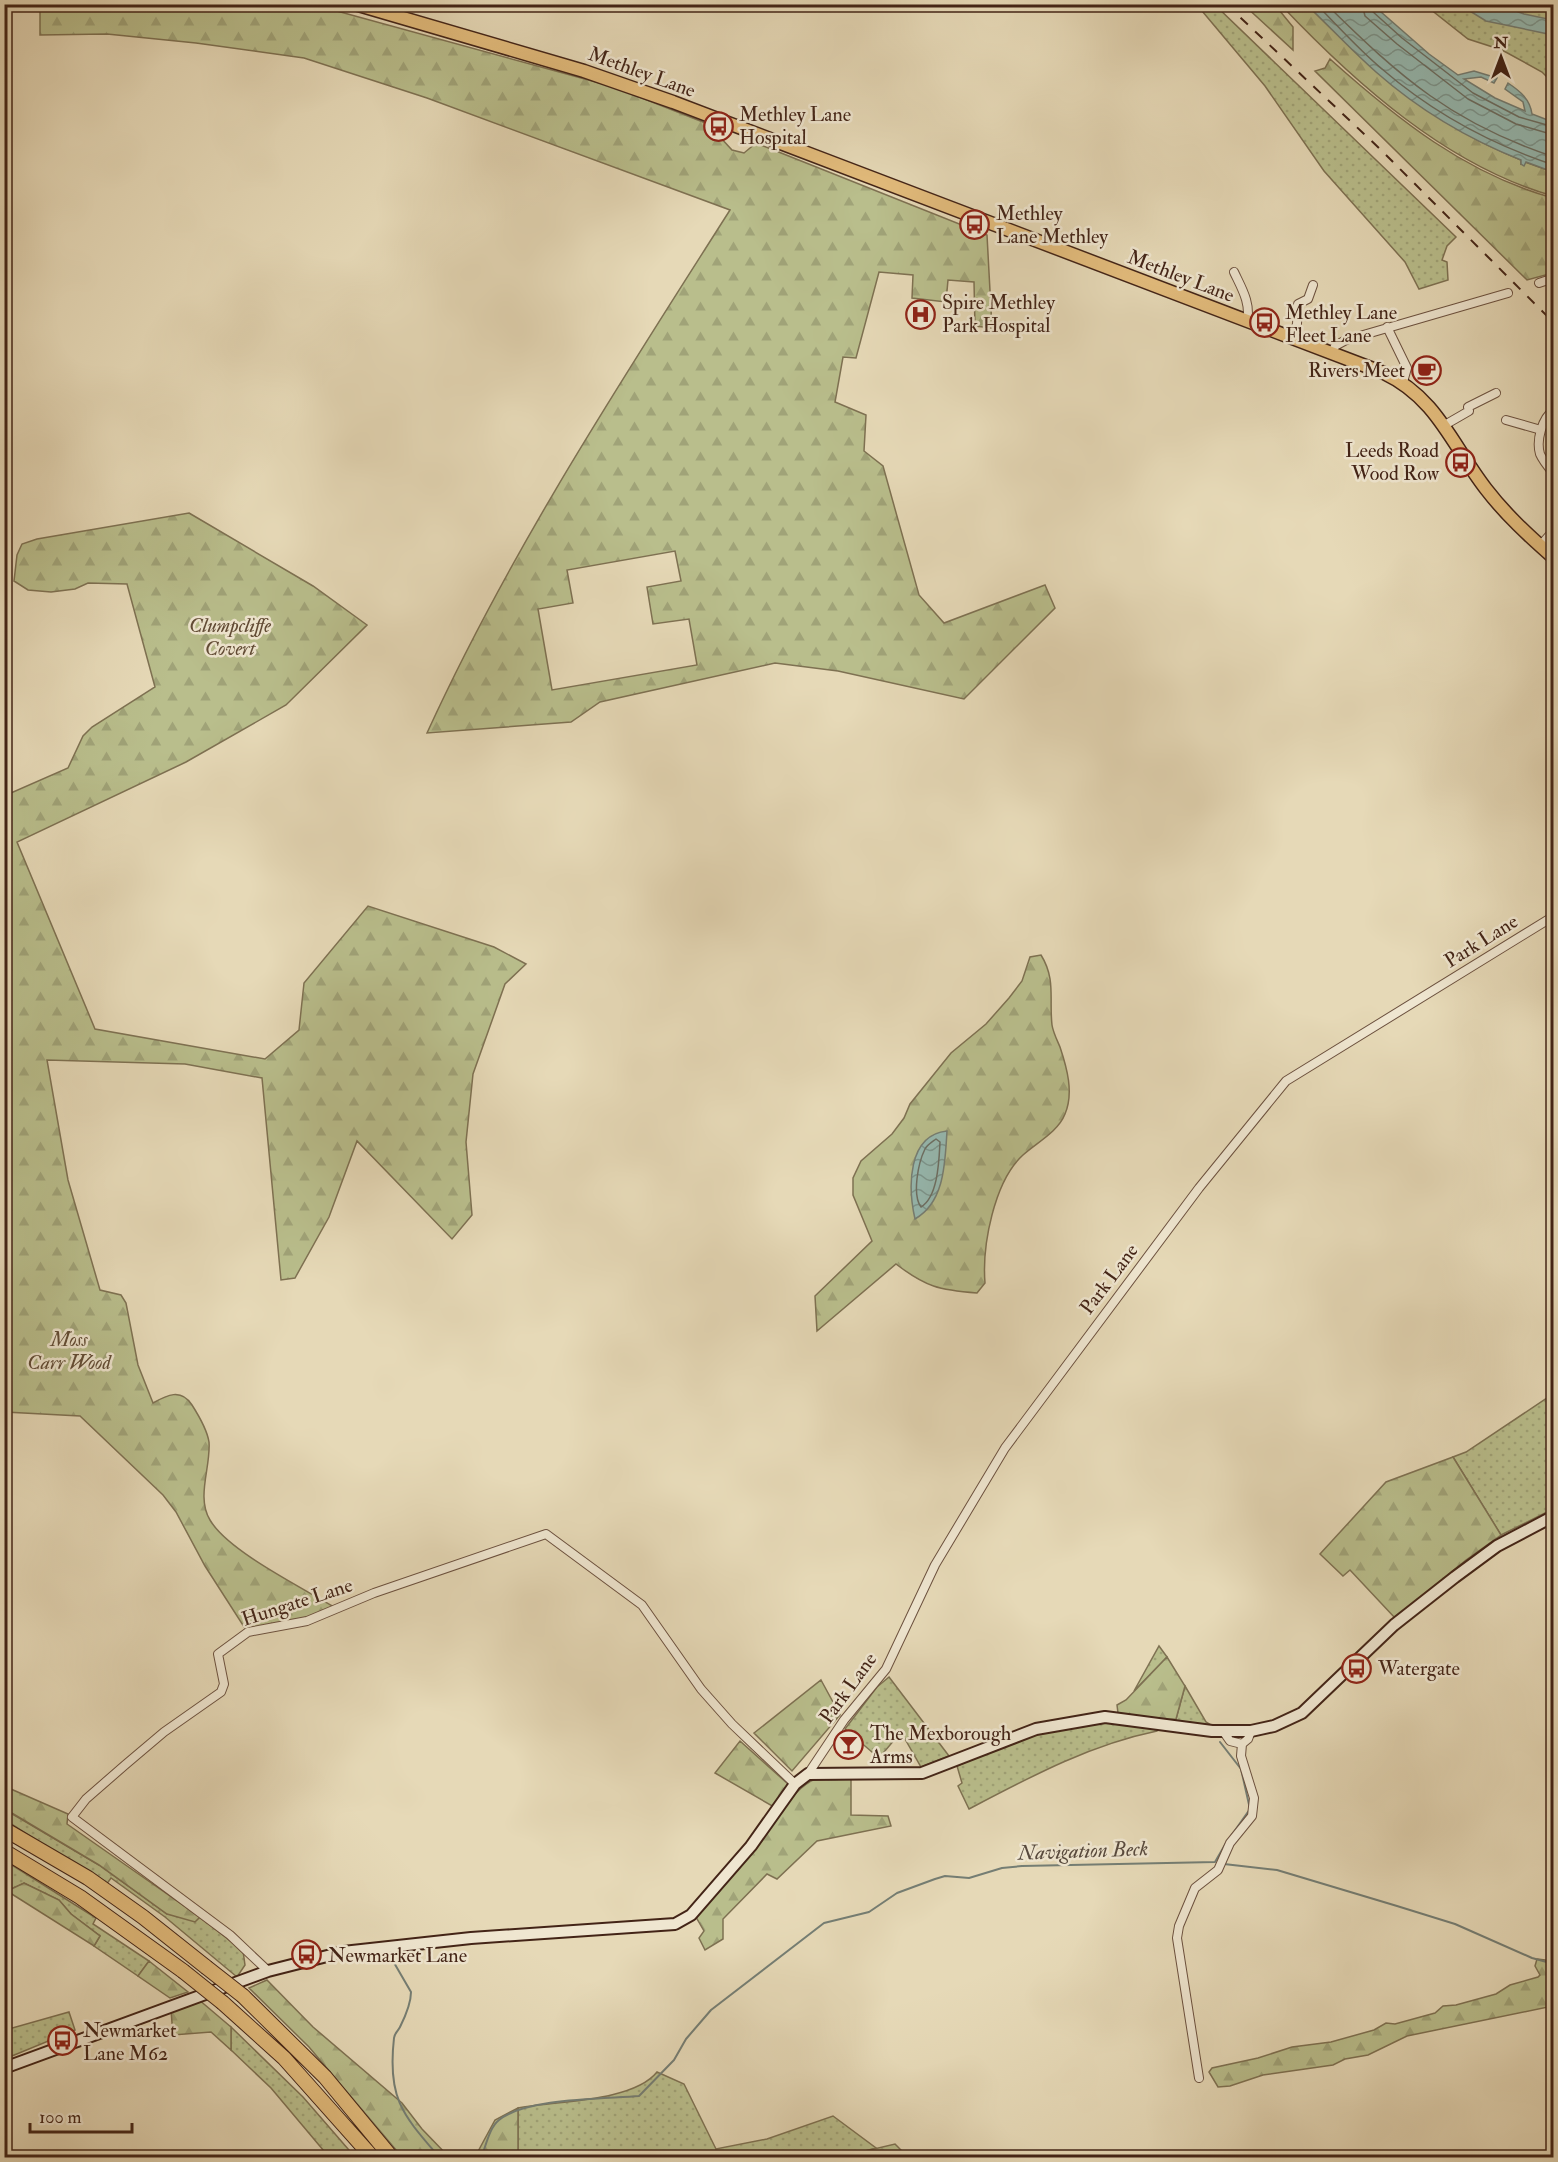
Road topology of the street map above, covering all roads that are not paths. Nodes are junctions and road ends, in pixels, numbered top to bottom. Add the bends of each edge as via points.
1 (355, 4) edge
2 (1234, 272) dead end
3 (1554, 278) edge
4 (1539, 283) dead end
5 (1313, 285) dead end
6 (1508, 293) dead end
7 (1247, 322) junction
8 (1387, 327) junction
9 (1292, 339) junction
10 (1332, 353) junction
11 (1403, 382) junction
12 (1496, 393) dead end
13 (1554, 410) edge
14 (1506, 420) dead end
15 (1443, 426) junction
16 (1541, 430) junction
17 (1554, 474) edge
18 (1554, 530) edge
19 (1540, 546) junction
20 (1554, 558) edge
21 (1554, 916) edge
22 (1554, 1516) edge
23 (1223, 1731) junction
24 (1251, 1731) junction
25 (1242, 1744) junction
26 (808, 1774) junction
27 (795, 1784) junction
28 (4, 1829) edge
29 (4, 1851) edge
30 (268, 1971) junction
31 (4, 2068) edge
32 (1199, 2078) dead end
33 (374, 2157) edge
34 (392, 2157) edge

1 - 7 main road, Methley Lane via 584,71 673,102
2 - 7 street via 1246,297
3 - 4 street
5 - 9 street via 1308,299 1296,308 1297,324
6 - 8 street
7 - 9 main road, Methley Lane
8 - 10 street via 1346,340 1335,346
8 - 11 street via 1407,368
9 - 10 main road, Methley Lane
10 - 11 main road, Methley Lane
11 - 15 main road via 1418,393
12 - 15 street
13 - 16 street via 1547,415
14 - 16 street
15 - 19 main road via 1485,489
16 - 17 street via 1540,453
18 - 19 street
19 - 20 main road
21 - 26 street, Park Lane via 1286,1081 1199,1188 1005,1448 935,1565 886,1669 844,1720
22 - 24 main road via 1497,1546 1414,1609 1302,1713
23 - 24 main road
23 - 25 street via 1230,1741
23 - 26 main road via 1105,1717 1036,1729 922,1773
24 - 25 street
25 - 32 street via 1241,1756 1254,1798 1252,1816 1230,1843 1218,1870 1195,1888 1177,1938
26 - 27 main road
27 - 30 main road via 751,1846 691,1915 675,1924 471,1938 343,1952
27 - 30 street, Hungate Lane via 701,1689 642,1605 546,1534 374,1593 307,1621 248,1632 218,1654 224,1684 221,1692 164,1732 86,1798 72,1817 230,1935
28 - 34 highway, bridge via 88,1878 243,1996 326,2077
29 - 33 highway, bridge via 80,1897 223,2003 284,2058
30 - 31 main road

